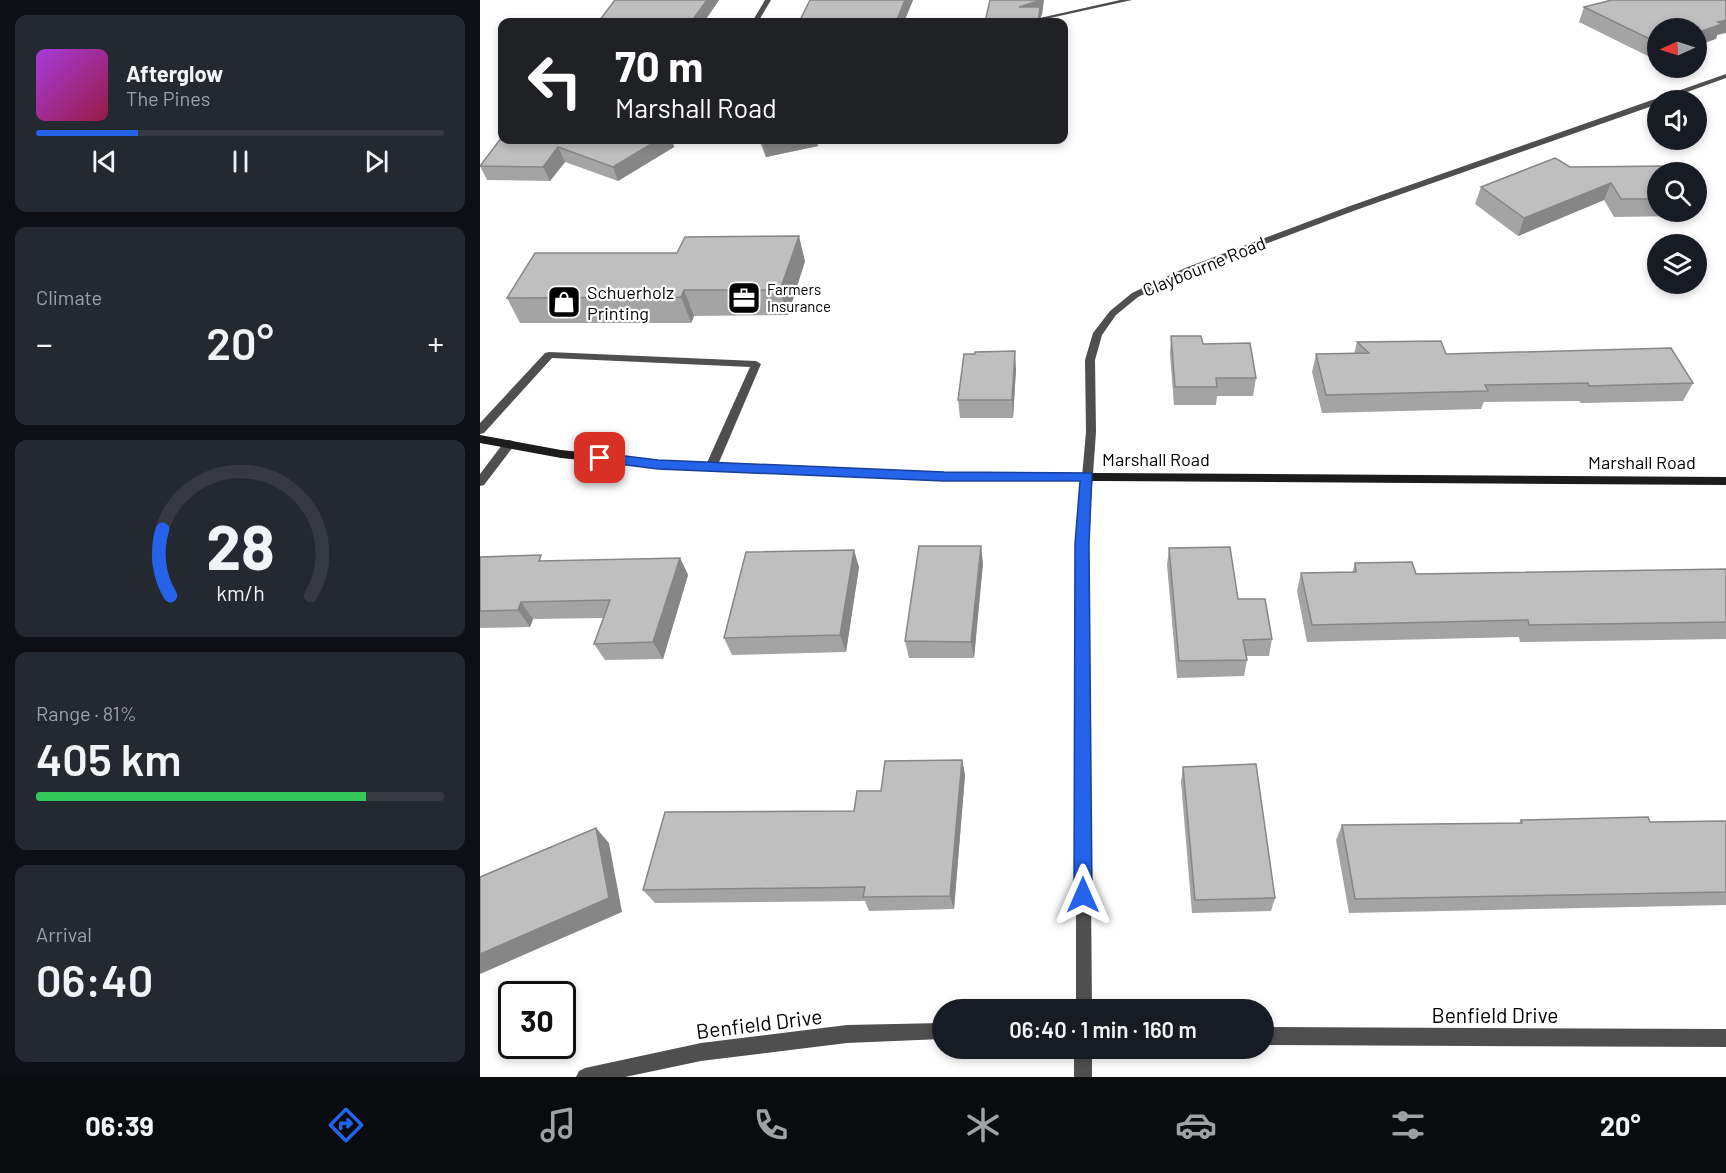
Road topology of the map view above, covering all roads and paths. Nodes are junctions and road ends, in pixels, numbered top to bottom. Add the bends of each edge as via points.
1 (768, 0) edge
2 (1090, 0) edge
3 (1129, 0) edge
4 (1090, 9) junction
5 (757, 18) edge
6 (1045, 18) edge
7 (1726, 76) edge
8 (1688, 90) edge
9 (1647, 105) edge
10 (480, 430) edge
11 (480, 439) edge
12 (509, 444) junction
13 (711, 467) junction
14 (1087, 476) junction
15 (1726, 481) edge
16 (480, 482) edge
17 (1084, 999) edge
18 (932, 1031) edge
19 (1274, 1036) edge
20 (1726, 1038) edge
21 (1083, 1059) edge
22 (585, 1077) edge
23 (1083, 1077) edge

1 - 5 street
2 - 4 street
3 - 4 street
4 - 6 street
7 - 8 street, Claybourne Road
9 - 14 street, Claybourne Road via 1342,212 1188,270 1135,295 1113,313 1089,360 1091,432
10 - 13 street via 549,355 756,364
11 - 12 street, Marshall Road
12 - 13 street, Marshall Road via 561,454
12 - 16 street
13 - 14 street, Marshall Road via 944,476
14 - 15 street, Marshall Road
14 - 17 street, Claybourne Road via 1082,544
18 - 22 street, Benfield Drive via 847,1034 724,1049
19 - 20 street, Benfield Drive
21 - 23 street

